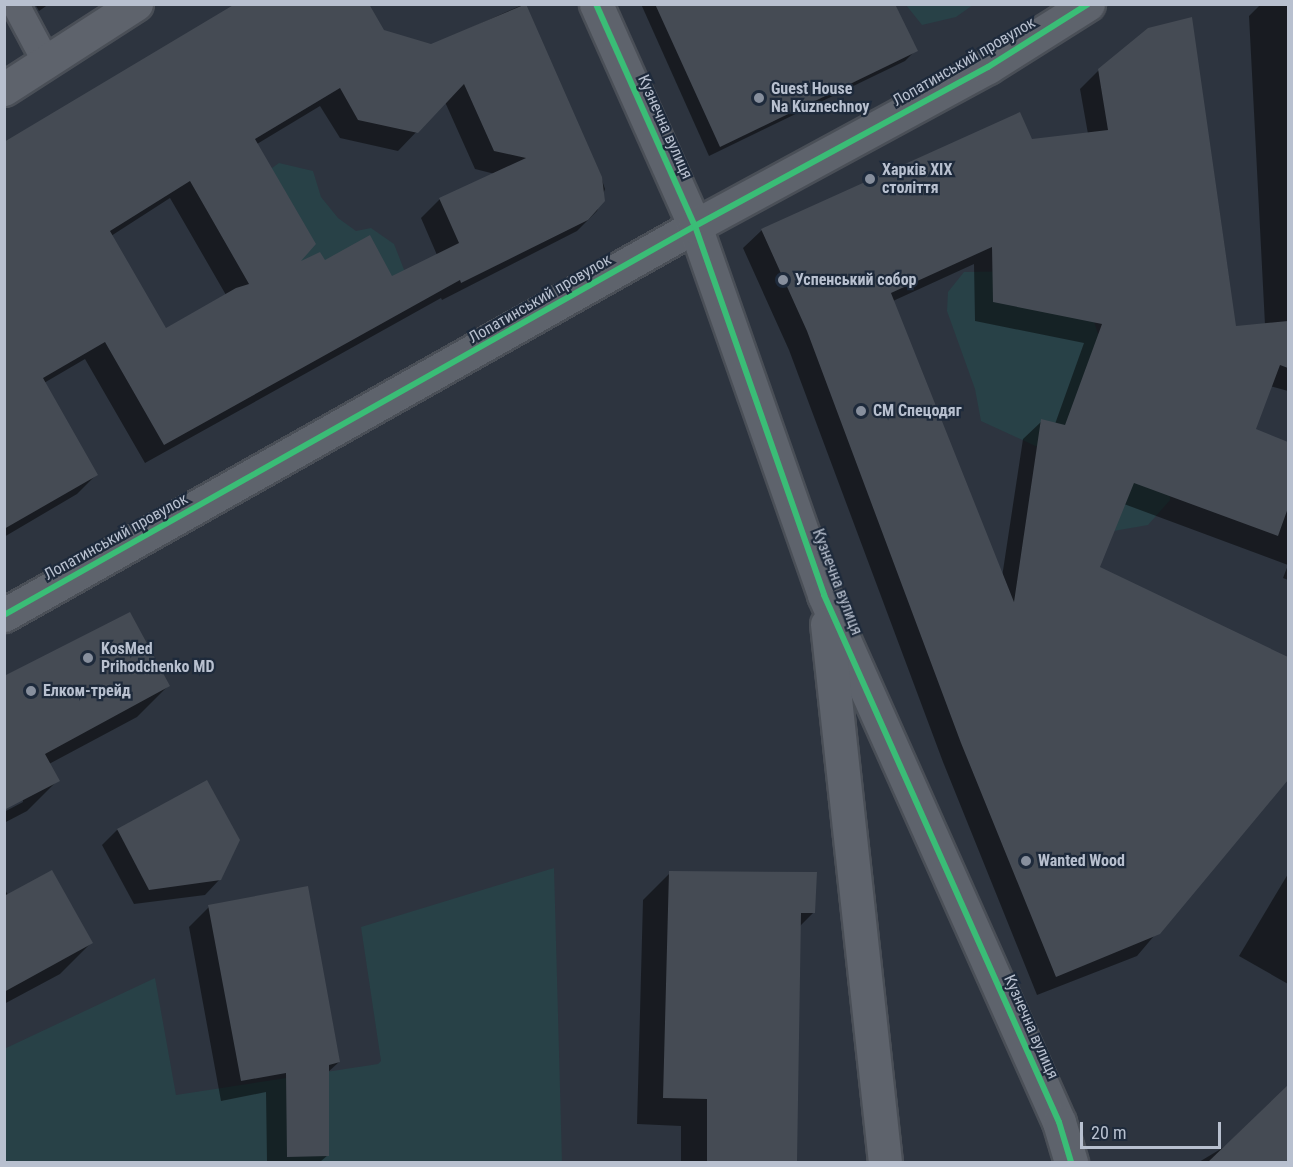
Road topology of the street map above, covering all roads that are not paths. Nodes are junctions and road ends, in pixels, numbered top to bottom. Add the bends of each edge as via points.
1 (15, 4) edge
2 (136, 4) edge
3 (596, 4) edge
4 (1088, 4) edge
5 (46, 62) junction
6 (4, 89) edge
7 (695, 226) junction
8 (824, 595) junction
9 (4, 615) edge
10 (1059, 1122) junction
11 (885, 1162) edge
12 (1055, 1162) edge
13 (1071, 1162) edge

1 - 5 lane
2 - 5 street
3 - 7 street, Кузнечна вулиця
4 - 7 street, Лопатинський провулок via 988,67
5 - 6 street
7 - 8 street, Кузнечна вулиця
7 - 9 street, Лопатинський провулок
8 - 10 street, Кузнечна вулиця
8 - 11 street
10 - 12 street
10 - 13 street, Кузнечна вулиця

